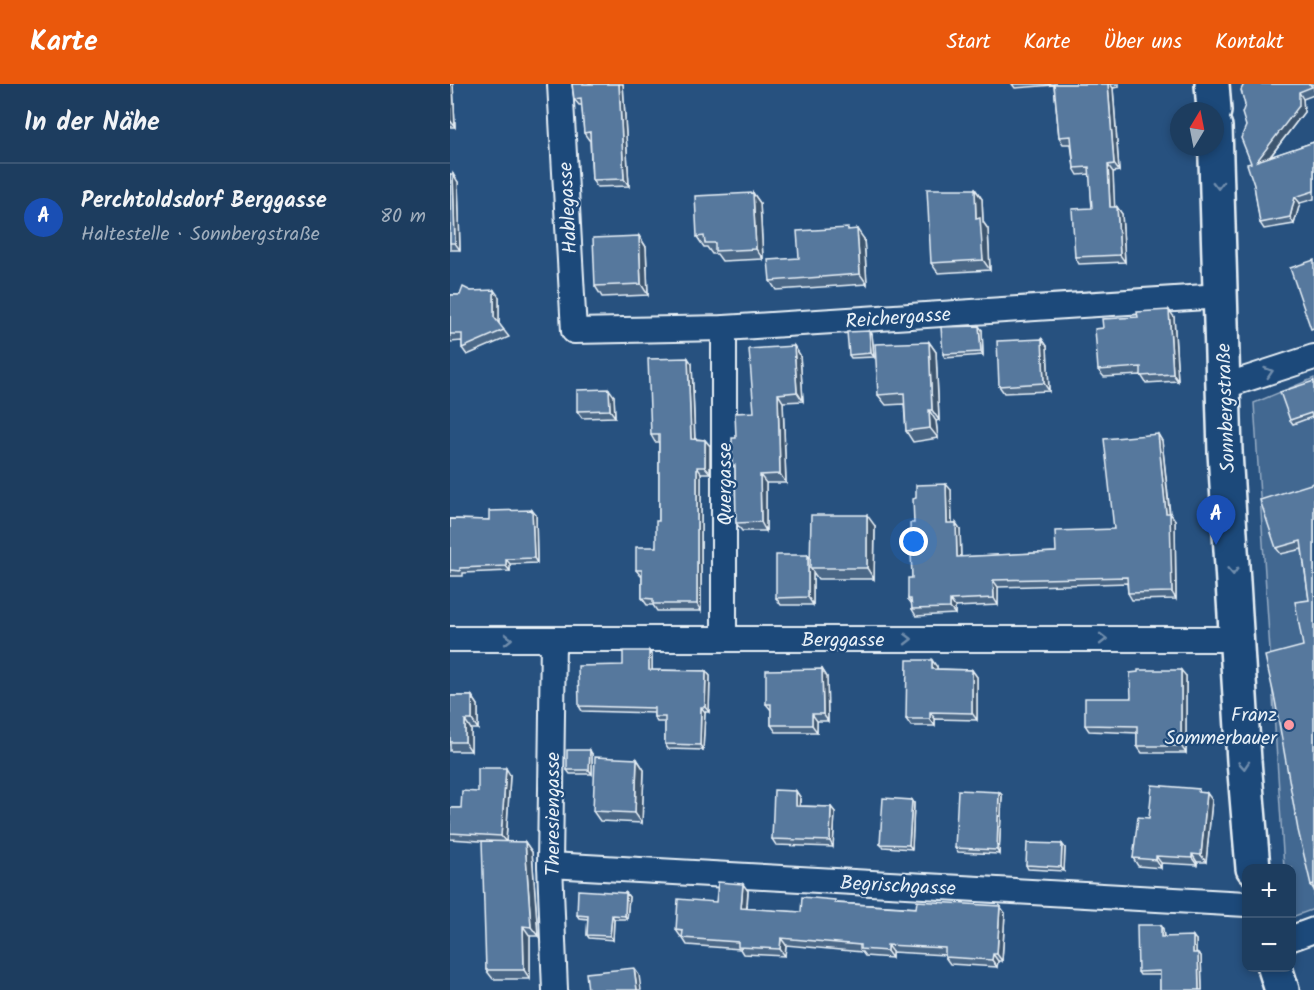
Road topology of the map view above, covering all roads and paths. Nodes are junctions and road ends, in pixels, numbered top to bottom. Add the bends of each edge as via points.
1 (560, 84) edge
2 (1212, 84) edge
3 (1213, 102) edge
4 (1216, 156) edge
5 (1221, 296) junction
6 (724, 328) junction
7 (574, 331) joint
8 (1314, 357) edge
9 (1225, 386) junction
10 (450, 639) edge
11 (553, 639) junction
12 (724, 639) junction
13 (1236, 639) junction
14 (1253, 864) edge
15 (550, 866) junction
16 (1242, 904) edge
17 (1314, 930) edge
18 (1296, 937) edge
19 (1276, 972) edge
20 (555, 990) edge
21 (1282, 990) edge

1 - 7 street, Hablegasse
2 - 3 main road
4 -> 5 main road, Sonnbergstraße
5 - 6 street, Reichergasse
5 - 9 main road, Sonnbergstraße
6 - 7 street, Reichergasse
6 - 12 street, Quergasse
9 -> 8 street
9 -> 13 main road, Sonnbergstraße
10 -> 11 street, Berggasse
11 - 12 street, Berggasse
11 - 15 street, Theresiengasse
12 -> 13 street, Berggasse
13 -> 14 main road, Sonnbergstraße
15 - 16 street, Begrischgasse
15 - 20 street, Theresiengasse
17 - 18 street
19 - 21 main road

